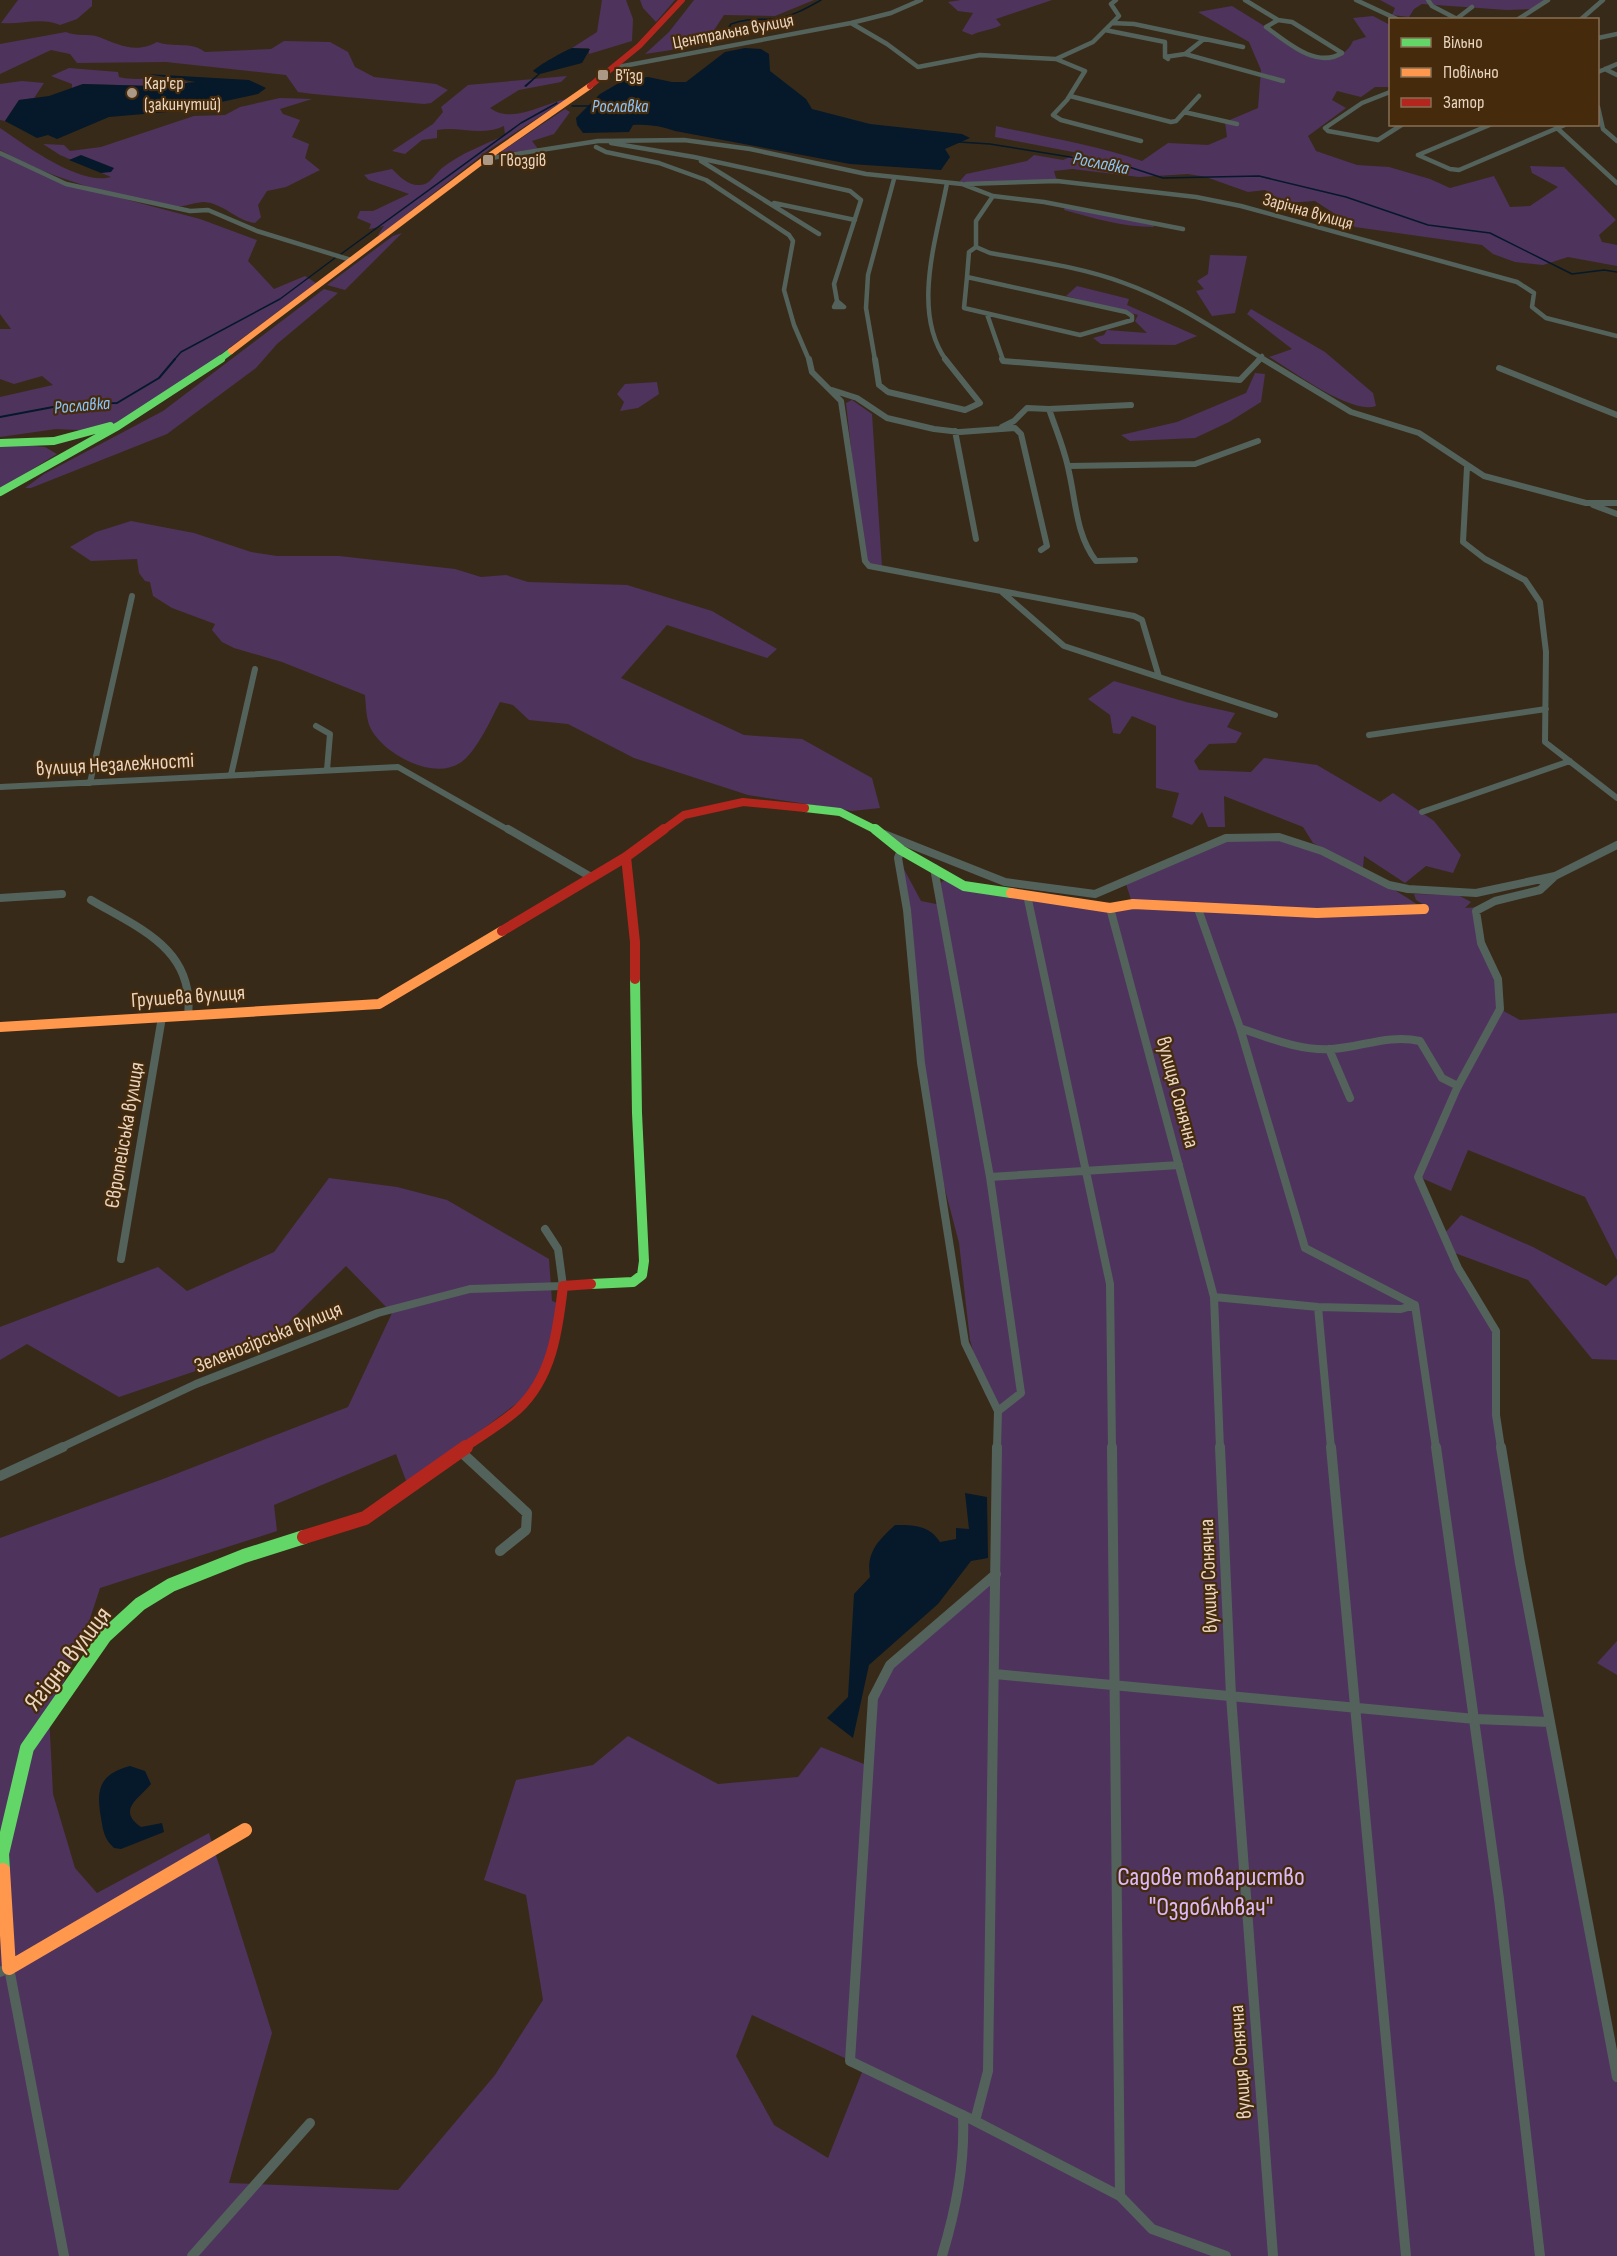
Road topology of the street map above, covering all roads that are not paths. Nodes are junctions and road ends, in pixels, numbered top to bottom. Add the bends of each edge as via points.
1 (682, 0) edge
2 (921, 0) edge
3 (1101, 0) edge
4 (1116, 0) edge
5 (1245, 0) edge
6 (1356, 0) edge
7 (1428, 0) edge
8 (1548, 0) edge
9 (1603, 0) edge
10 (1111, 4) junction
11 (1473, 7) dead end
12 (1395, 18) edge
13 (1455, 18) edge
14 (1458, 18) edge
15 (1520, 18) edge
16 (1582, 18) edge
17 (1278, 20) junction
18 (851, 22) junction
19 (1112, 23) junction
20 (1106, 30) junction
21 (1617, 34) edge
22 (1599, 38) edge
23 (1204, 39) junction
24 (1244, 47) dead end
25 (1185, 54) junction
26 (631, 56) junction
27 (1165, 57) junction
28 (1056, 59) junction
29 (650, 61) junction
30 (1172, 61) dead end
31 (1617, 64) edge
32 (618, 67) junction
33 (1605, 69) junction
34 (1599, 72) edge
35 (1617, 75) edge
36 (1283, 81) dead end
37 (1389, 92) edge
38 (1070, 96) junction
39 (1199, 96) dead end
40 (1184, 112) junction
41 (1599, 116) edge
42 (1237, 124) dead end
43 (1400, 126) edge
44 (1487, 126) edge
45 (1562, 126) edge
46 (1557, 128) junction
47 (1141, 141) dead end
48 (1617, 141) edge
49 (597, 144) junction
50 (0, 153) edge
51 (694, 157) junction
52 (486, 159) junction
53 (894, 179) junction
54 (947, 183) junction
55 (1617, 183) edge
56 (962, 184) junction
57 (993, 196) junction
58 (768, 201) junction
59 (855, 220) junction
60 (1183, 229) dead end
61 (819, 234) dead end
62 (976, 247) junction
63 (351, 260) junction
64 (966, 277) junction
65 (837, 301) dead end
66 (987, 314) junction
67 (1617, 336) edge
68 (1262, 356) junction
69 (1499, 368) dead end
70 (831, 390) junction
71 (1131, 405) dead end
72 (1049, 409) junction
73 (144, 413) junction
74 (1617, 415) edge
75 (999, 428) junction
76 (955, 432) junction
77 (54, 441) junction
78 (1258, 441) dead end
79 (0, 442) edge
80 (55, 463) junction
81 (1068, 466) junction
82 (1467, 466) junction
83 (0, 492) edge
84 (1586, 503) junction
85 (1617, 503) edge
86 (1617, 514) edge
87 (976, 539) dead end
88 (1041, 550) dead end
89 (1135, 560) dead end
90 (1000, 591) junction
91 (132, 596) dead end
92 (255, 669) dead end
93 (1160, 677) junction
94 (1546, 709) junction
95 (1275, 715) dead end
96 (316, 726) dead end
97 (1369, 735) dead end
98 (1570, 761) junction
99 (327, 770) junction
100 (231, 775) junction
101 (90, 783) junction
102 (0, 787) edge
103 (1617, 798) edge
104 (1422, 812) dead end
105 (882, 833) junction
106 (1617, 845) edge
107 (901, 850) junction
108 (626, 857) junction
109 (934, 868) junction
110 (1555, 876) junction
111 (591, 877) junction
112 (62, 894) dead end
113 (1028, 895) junction
114 (0, 898) edge
115 (91, 900) dead end
116 (1197, 906) junction
117 (1110, 908) junction
118 (1424, 909) dead end
119 (188, 1016) junction
120 (162, 1017) junction
121 (0, 1027) edge
122 (1240, 1028) junction
123 (1329, 1049) junction
124 (1458, 1086) junction
125 (1350, 1098) dead end
126 (1179, 1165) junction
127 (1086, 1170) junction
128 (990, 1177) junction
129 (545, 1229) dead end
130 (121, 1259) dead end
131 (564, 1286) junction
132 (1214, 1296) junction
133 (1415, 1305) junction
134 (1318, 1307) junction
135 (998, 1411) junction
136 (459, 1450) junction
137 (0, 1476) edge
138 (500, 1551) dead end
139 (996, 1574) junction
140 (995, 1674) junction
141 (1114, 1684) junction
142 (1231, 1696) junction
143 (1355, 1707) junction
144 (1475, 1719) junction
145 (1550, 1722) junction
146 (245, 1830) dead end
147 (5, 1970) edge
148 (1617, 2077) edge
149 (963, 2115) junction
150 (975, 2121) junction
151 (310, 2123) dead end
152 (1120, 2196) junction
153 (64, 2256) edge
154 (192, 2256) edge
155 (942, 2256) edge
156 (1226, 2256) edge
157 (1273, 2256) edge
158 (1406, 2256) edge
159 (1540, 2256) edge

1 - 26 street
2 - 18 street, Центральна вулиця via 891,13
3 - 10 street
4 - 10 street
5 - 17 street
6 - 12 street
7 - 13 street
8 - 15 street
9 - 16 street
10 - 19 street via 1119,16
11 - 14 street
17 - 17 street via 1266,27 1311,55 1326,60 1342,53 1292,22
18 - 28 street via 918,67 980,55
18 - 29 street, Центральна вулиця
19 - 20 street
19 - 23 street
20 - 27 street via 1165,42
20 - 28 street via 1093,42
21 - 22 street
23 - 24 street
23 - 25 street
25 - 27 street
25 - 36 street
26 - 29 street via 634,60
26 - 32 street
27 - 30 street
28 - 38 street via 1085,71
29 - 32 street, Центральна вулиця
31 - 33 street
32 - 52 street
33 - 34 street
33 - 35 street
37 - 43 street via 1362,103 1325,128 1378,140
38 - 40 street via 1171,122
38 - 47 street via 1053,115
39 - 40 street
40 - 42 street
41 - 48 street via 1603,129
44 - 46 street via 1417,154 1459,170
45 - 46 street
46 - 55 street
49 - 51 street
49 - 52 street
49 - 53 street via 684,140 750,149
49 - 70 street via 606,152 659,163 706,180 789,235 793,241 783,290 812,372
50 - 63 street via 66,184 190,211 208,210 257,231
51 - 58 street
51 - 59 street via 850,191 861,200
52 - 63 street
53 - 54 street
53 - 54 street via 866,269 866,309 879,385 888,392 965,410 980,403 935,342 928,310
54 - 56 street
56 - 57 street
56 - 67 street, Зарічна вулиця via 1077,183 1241,206 1517,282 1534,293 1532,307 1545,318
57 - 60 street
57 - 62 street via 976,221
58 - 59 street
58 - 61 street
59 - 65 street via 834,284
62 - 64 street via 969,252
62 - 68 street via 990,254 1080,270 1125,283 1174,305
63 - 73 street
64 - 66 street via 964,308
64 - 66 street via 1132,316 1132,320 1080,335
66 - 68 street via 1003,361 1240,380
68 - 82 street via 1351,412 1419,433
69 - 74 street
70 - 76 street via 857,398 887,418
70 - 90 street via 841,401 865,561 869,566
71 - 72 street
72 - 75 street via 1027,408 1014,421
72 - 81 street
73 - 77 street via 99,431
73 - 80 street
75 - 76 street
75 - 88 street via 1015,428 1021,434 1047,546
76 - 87 street
77 - 79 street
77 - 80 street via 65,447
78 - 81 street via 1195,464
80 - 83 street
81 - 89 street via 1090,555 1096,561
82 - 84 street via 1487,477
82 - 94 street via 1463,542 1525,580 1540,602 1546,652
84 - 85 street
84 - 86 street
90 - 93 street via 1064,646
90 - 93 street via 1142,620
91 - 101 street
92 - 100 street
93 - 95 street
94 - 97 street
94 - 98 street via 1545,741
96 - 99 street via 330,734
98 - 103 street
98 - 104 street
99 - 100 street, вулиця Незалежності
99 - 111 street, вулиця Незалежності via 398,767
100 - 101 street, вулиця Незалежності
101 - 102 street, вулиця Незалежності
105 - 107 street
105 - 108 street via 840,812 743,802 684,815
105 - 110 street via 1005,882 1095,894 1226,838 1279,837 1322,850 1389,885 1408,889 1483,892
106 - 110 street
107 - 109 street
107 - 135 street via 898,858 907,910 921,1063 965,1343
108 - 111 street
108 - 131 street via 635,942 642,1275 633,1282
109 - 113 street via 964,886
109 - 128 street
110 - 124 street via 1552,882 1528,895 1489,903 1476,911 1481,943 1498,979 1500,1009
111 - 119 street, Грушева вулиця via 379,1004
112 - 114 street
113 - 117 street
113 - 127 street
115 - 119 street via 175,958 186,979
116 - 117 street via 1133,904
116 - 118 street via 1317,913
116 - 122 street
117 - 126 street, вулиця Сонячна
119 - 120 street, Грушева вулиця
120 - 121 street, Грушева вулиця
120 - 130 street, Європейська вулиця
122 - 123 street via 1284,1043
122 - 133 street via 1305,1248
123 - 124 street via 1405,1036 1420,1041 1442,1078
123 - 125 street
124 - 145 street via 1418,1177 1458,1268 1496,1331 1496,1416
126 - 127 street
126 - 132 street, вулиця Сонячна
127 - 128 street
127 - 141 street via 1110,1284
128 - 135 street via 1021,1393
129 - 131 street via 558,1250
131 - 136 street, Ягідна вулиця via 557,1338 537,1388 517,1410
131 - 137 street, Зеленогірська вулиця via 470,1289 378,1313 196,1384
132 - 134 street
132 - 142 street, вулиця Сонячна
133 - 134 street via 1401,1309
133 - 144 street
134 - 143 street
135 - 139 street
136 - 138 street via 527,1513 526,1530
136 - 147 street, Ягідна вулиця via 366,1518 171,1585 140,1604 105,1636 27,1748 2,1854
139 - 140 street
139 - 149 street via 890,1665 873,1698 850,2061
140 - 141 street
140 - 150 street via 988,2072
141 - 142 street
141 - 152 street
142 - 143 street
142 - 157 street, вулиця Сонячна
143 - 144 street
143 - 158 street
144 - 145 street
144 - 159 street via 1523,2079
145 - 148 street
146 - 147 street
147 - 153 street
149 - 150 street
149 - 155 street via 965,2137 957,2208
150 - 152 street
151 - 154 street
152 - 156 street via 1152,2229

